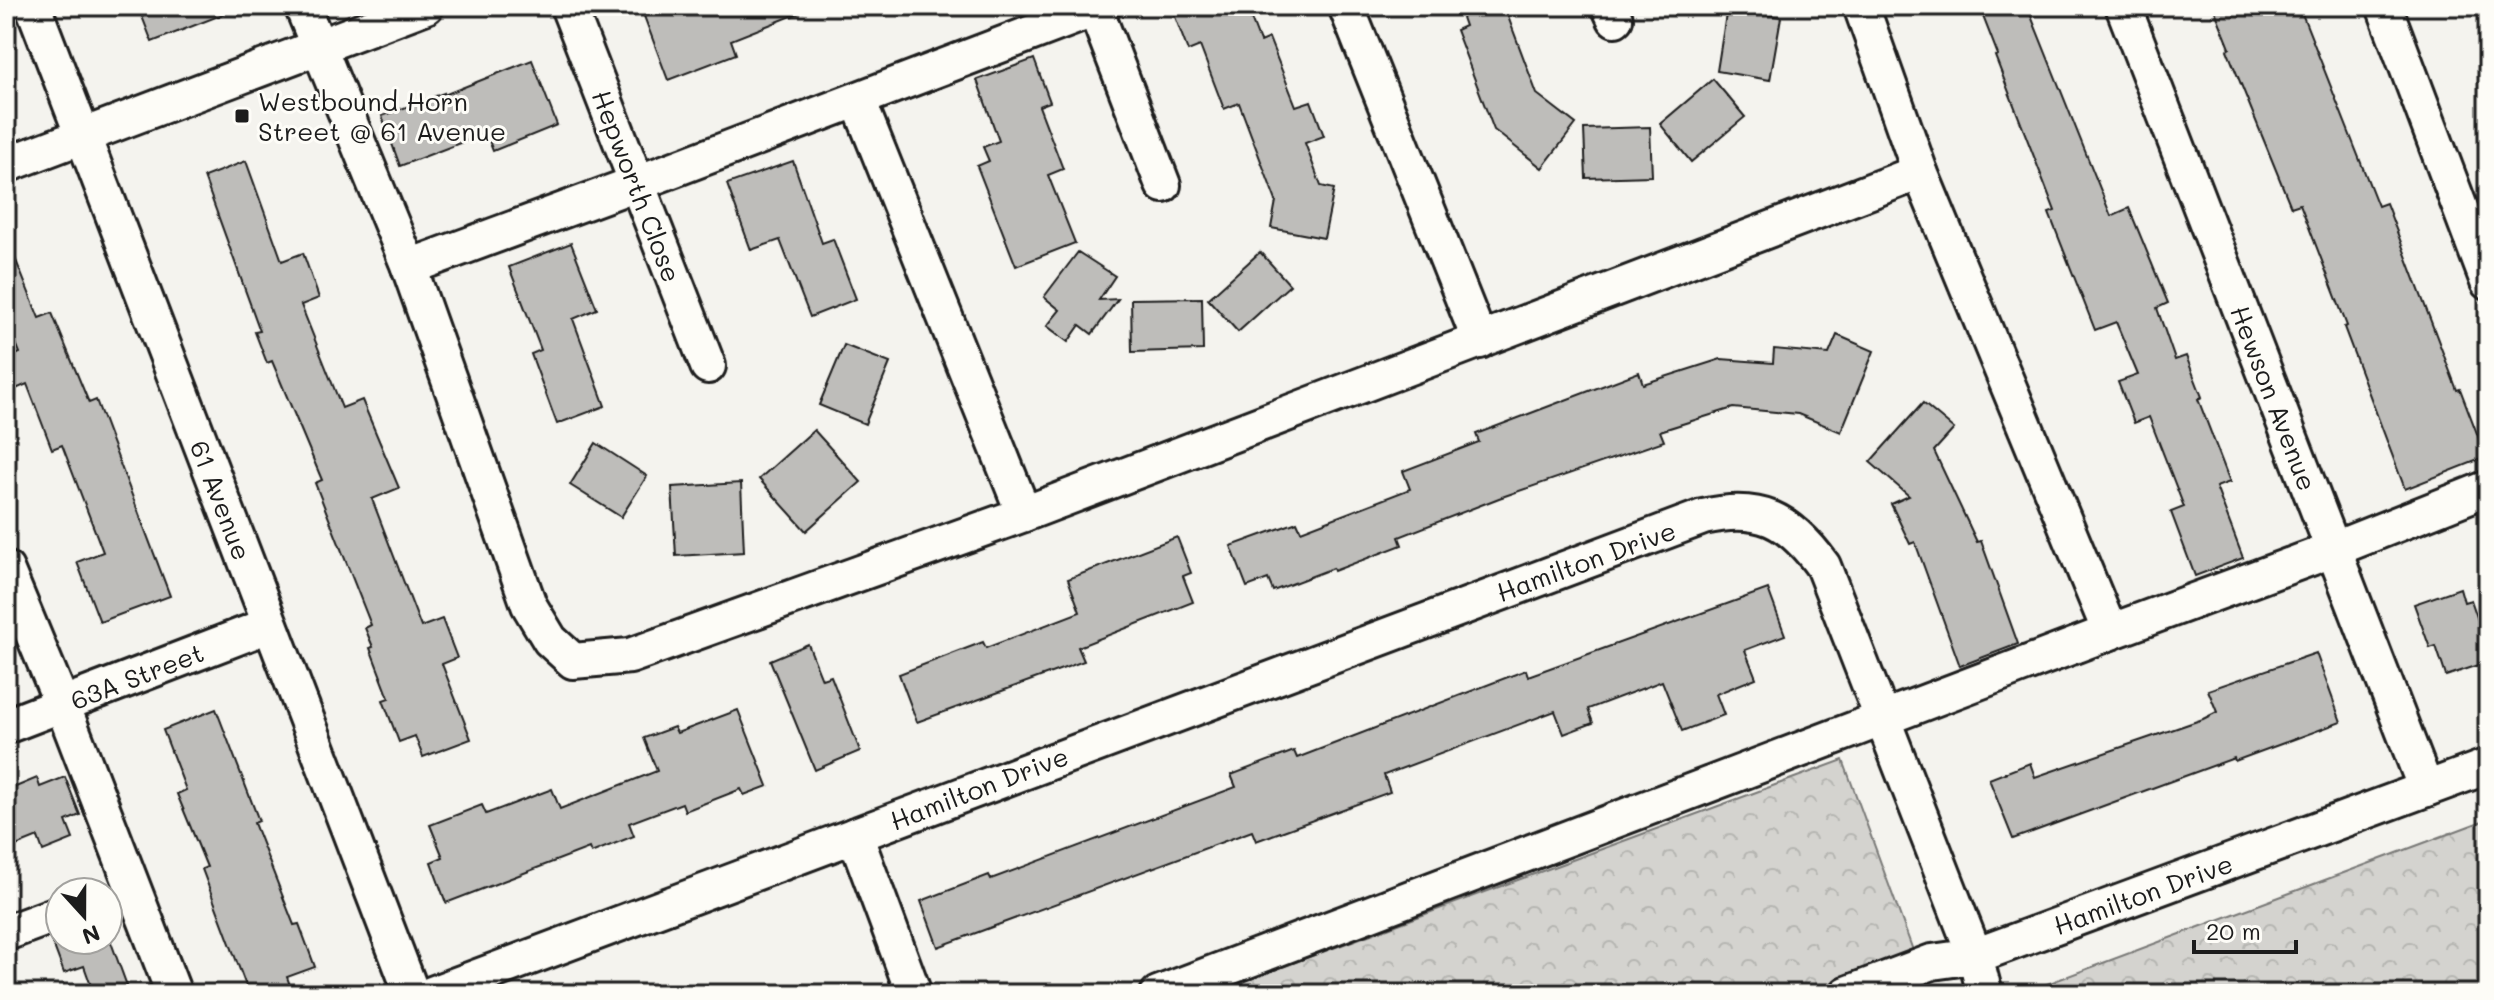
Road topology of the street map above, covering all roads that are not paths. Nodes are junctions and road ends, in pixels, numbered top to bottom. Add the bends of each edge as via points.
1 (33, 6) edge
2 (302, 6) edge
3 (426, 6) edge
4 (568, 6) edge
5 (1346, 6) edge
6 (1861, 6) edge
7 (2123, 6) edge
8 (2384, 6) edge
9 (1097, 7) edge
10 (318, 47) junction
11 (858, 100) junction
12 (82, 136) junction
13 (6, 165) edge
14 (1920, 172) junction
15 (635, 183) junction
16 (1163, 185) dead end
17 (409, 267) junction
18 (2488, 282) edge
19 (1480, 341) junction
20 (708, 366) dead end
21 (2488, 488) edge
22 (1024, 514) junction
23 (2332, 550) junction
24 (6, 569) edge
25 (269, 625) junction
26 (2110, 632) junction
27 (62, 704) junction
28 (1884, 719) junction
29 (6, 726) edge
30 (2488, 766) edge
31 (2426, 789) junction
32 (855, 835) junction
33 (116, 876) edge
34 (124, 898) edge
35 (44, 919) edge
36 (6, 933) edge
37 (1975, 956) junction
38 (174, 994) edge
39 (412, 994) edge
40 (432, 994) edge
41 (914, 994) edge
42 (1158, 994) edge
43 (1847, 994) edge
44 (1985, 994) edge

1 - 12 street, 61 Avenue
2 - 10 street
3 - 10 street
4 - 15 street, Hepworth Close
5 - 19 street
6 - 14 street
7 - 23 street, Hewson Avenue
8 - 18 street
9 - 11 street
9 - 16 street
10 - 12 street
10 - 17 street
11 - 15 street
11 - 22 street
12 - 13 street
12 - 25 street, 61 Avenue
14 - 19 street
14 - 26 street
15 - 17 street
15 - 20 street, Hepworth Close
17 - 22 street via 529,605 550,640 573,661 630,656
19 - 22 street
21 - 23 street
23 - 26 street
23 - 31 street, Hewson Avenue
24 - 27 street
25 - 27 street, 63A Street
25 - 39 street, 61 Avenue
26 - 28 street
27 - 29 street, 63A Street
27 - 33 street
28 - 32 street, Hamilton Drive via 1830,579 1811,549 1797,533 1762,514 1722,513
28 - 37 street, Hamilton Drive
28 - 42 street
30 - 31 street, Hamilton Drive
31 - 37 street, Hamilton Drive
32 - 40 street, Hamilton Drive
32 - 41 street
34 - 38 street
35 - 36 street
37 - 43 street via 1932,962
37 - 44 street

